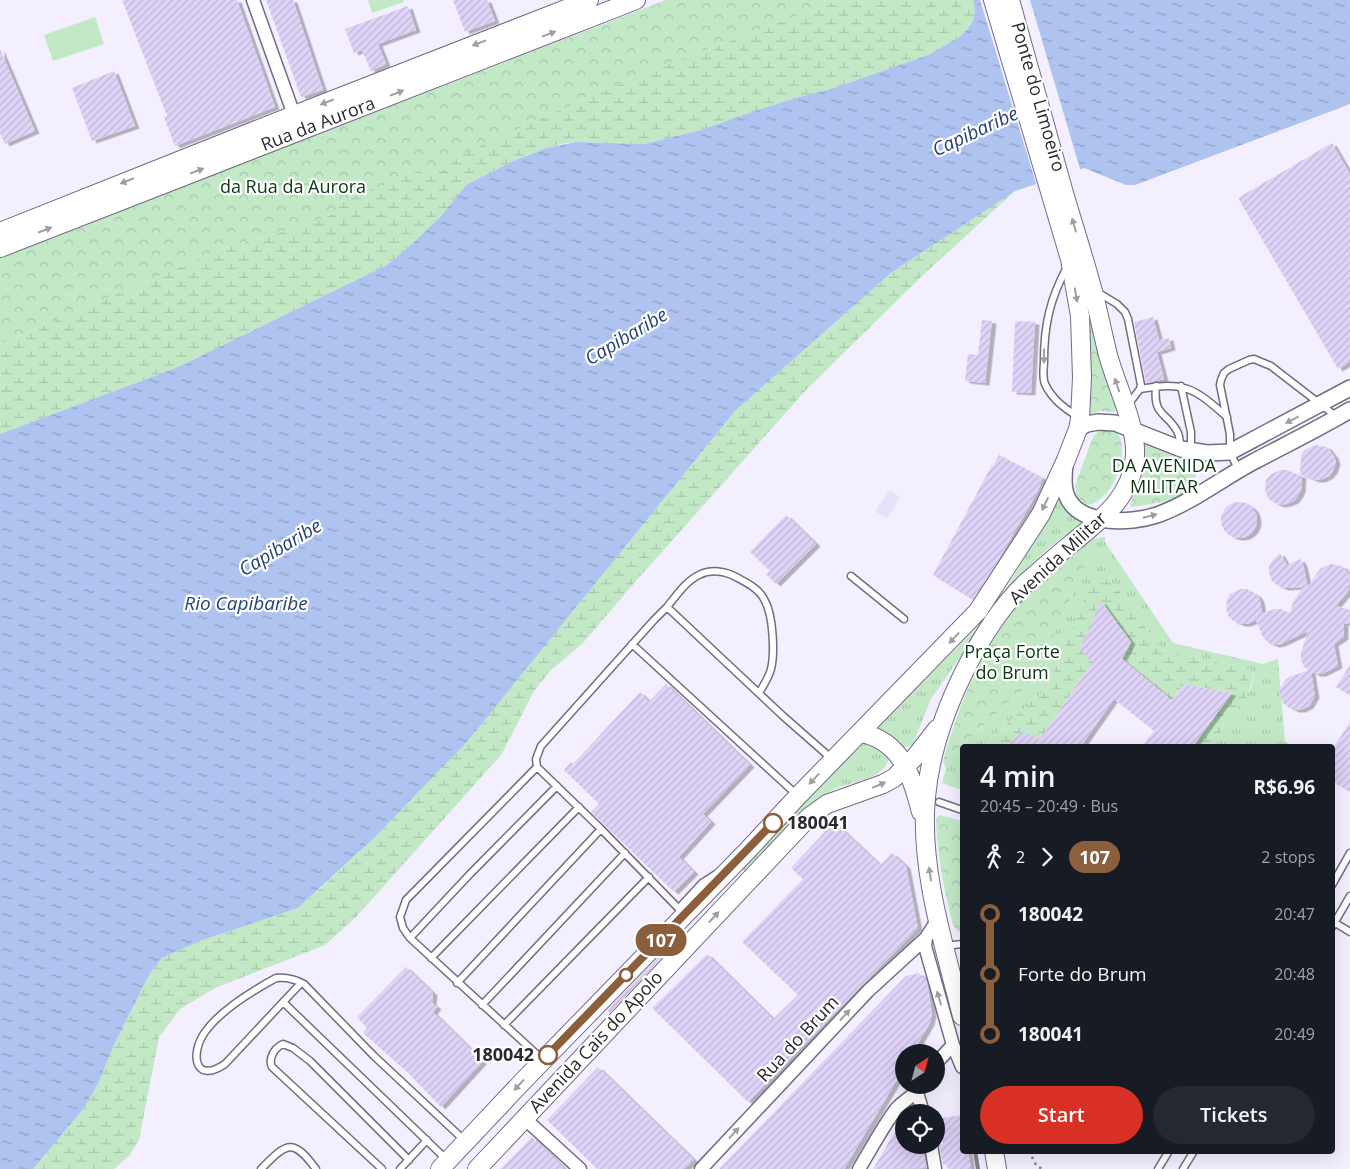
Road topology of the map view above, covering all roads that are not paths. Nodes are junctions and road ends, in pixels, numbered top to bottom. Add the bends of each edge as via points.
1 (252, 0) edge
2 (589, 0) edge
3 (636, 0) edge
4 (993, 0) edge
5 (1010, 0) edge
6 (294, 115) junction
7 (1058, 196) junction
8 (0, 232) edge
9 (0, 248) edge
10 (1070, 259) junction
11 (1092, 289) junction
12 (1156, 386) junction
13 (1181, 386) junction
14 (1350, 388) edge
15 (1140, 389) junction
16 (1321, 404) junction
17 (1125, 409) junction
18 (1344, 414) edge
19 (1227, 417) junction
20 (1079, 424) junction
21 (1133, 431) junction
22 (1178, 432) junction
23 (1191, 432) junction
24 (1186, 450) junction
25 (1230, 452) junction
26 (1066, 460) junction
27 (1238, 470) junction
28 (1102, 519) junction
29 (851, 576) dead end
30 (667, 607) junction
31 (904, 619) dead end
32 (632, 644) junction
33 (760, 693) junction
34 (941, 725) junction
35 (861, 733) junction
36 (833, 760) junction
37 (907, 766) junction
38 (537, 767) junction
39 (557, 786) junction
40 (798, 796) junction
41 (939, 802) dead end
42 (579, 807) junction
43 (960, 809) edge
44 (925, 828) junction
45 (602, 829) junction
46 (625, 853) junction
47 (1350, 853) edge
48 (649, 877) junction
49 (1335, 880) edge
50 (1350, 896) edge
51 (682, 912) junction
52 (938, 919) junction
53 (1335, 921) edge
54 (1335, 925) edge
55 (1350, 932) edge
56 (410, 938) junction
57 (926, 938) junction
58 (960, 944) edge
59 (943, 946) junction
60 (431, 958) junction
61 (301, 983) junction
62 (457, 983) junction
63 (283, 1002) junction
64 (482, 1005) junction
65 (960, 1009) edge
66 (504, 1025) junction
67 (952, 1044) junction
68 (945, 1052) edge
69 (543, 1060) junction
70 (960, 1062) edge
71 (913, 1094) edge
72 (524, 1118) junction
73 (427, 1140) junction
74 (465, 1142) junction
75 (932, 1154) edge
76 (994, 1154) edge
77 (1167, 1154) edge
78 (1192, 1154) edge
79 (409, 1160) junction
80 (444, 1165) edge
81 (261, 1169) edge
82 (316, 1169) edge
83 (382, 1169) edge
84 (400, 1169) edge
85 (477, 1169) edge
86 (580, 1169) edge
87 (701, 1169) edge
88 (859, 1169) edge
89 (935, 1169) edge
90 (997, 1169) edge
91 (1158, 1169) edge
92 (1183, 1169) edge

1 - 6 street
2 -> 6 main road, Rua da Aurora
9 -> 3 main road, Rua da Aurora
4 - 7 main road, Ponte do Limoeiro
5 - 7 main road, Ponte do Limoeiro
6 -> 8 main road, Rua da Aurora
7 - 10 main road, Avenida Militar
11 -> 7 main road, Avenida Militar
10 -> 20 main road, Avenida Militar via 1080,316 1082,377
10 -> 20 lane via 1049,307 1044,337 1044,382 1051,396
11 - 15 lane via 1125,312 1141,378
17 -> 11 main road, Avenida Militar
12 - 13 lane
12 - 15 lane
12 - 22 lane via 1156,404
13 - 19 lane via 1210,402
13 - 23 lane
14 - 16 street
15 - 17 lane
16 - 18 lane
16 - 19 lane via 1271,366 1254,359 1224,372 1220,385
16 -> 25 street
17 - 21 main road, Avenida Militar
18 - 27 street
19 - 25 lane
20 - 21 street via 1115,423
20 - 26 main road, Avenida Militar
21 - 24 street
21 - 28 main road, Avenida Militar via 1135,456 1130,476 1120,499
22 - 23 lane
22 - 24 lane
23 - 24 lane
24 - 25 street
25 - 27 lane
26 - 28 street via 1065,493 1072,506 1079,512
26 -> 35 main road, Avenida Militar via 1041,514 978,611
28 -> 27 street via 1127,521 1156,516
28 - 34 main road, Avenida Militar via 1026,582 998,616 971,657
29 - 31 lane
30 - 32 lane
30 - 33 lane
30 - 33 lane via 692,580 700,574 714,571 729,573 758,591 765,600 771,619 772,644 772,668
32 - 38 lane via 541,746
32 - 40 lane
33 - 36 lane
34 - 37 main road, Avenida Cais do Apolo
34 - 44 main road, Avenida Militar via 931,763
35 - 36 main road, Avenida Cais do Apolo
35 - 37 main road via 872,735 893,748
36 -> 40 main road, Avenida Cais do Apolo
37 - 44 main road, Avenida Militar
72 -> 37 main road, Avenida Cais do Apolo via 809,817 827,804 883,784
38 - 39 lane
38 - 56 lane via 406,900 400,917
39 - 42 lane
39 - 56 lane
40 - 51 main road, Avenida Cais do Apolo via 725,874
41 - 43 lane
42 - 45 lane
42 - 60 lane
52 -> 44 main road, Avenida Militar
45 - 46 lane
45 - 62 lane
46 - 48 lane
46 - 64 lane
47 - 49 lane
48 - 51 lane
48 - 66 lane
50 - 53 lane
51 - 69 main road, Avenida Cais do Apolo
52 - 57 street
52 - 59 main road, Avenida Militar
54 - 55 lane
56 - 60 lane
67 -> 57 street via 925,946
87 -> 57 street, Rua do Brum via 868,991
58 - 59 lane
59 - 65 main road, Avenida Militar
60 - 62 lane
61 - 63 lane
61 - 63 lane via 284,977 276,978 222,1014 198,1044 196,1055 201,1068 207,1072 215,1071 225,1064
61 - 74 lane
62 - 64 lane
63 - 73 lane
64 - 66 lane
66 - 69 lane
67 - 68 street
67 - 70 street
69 -> 74 main road, Avenida Cais do Apolo
71 - 88 street via 885,1124
72 - 85 main road, Avenida Cais do Apolo
72 - 86 street
73 - 79 lane
73 - 80 lane
74 - 80 main road, Avenida Cais do Apolo
75 - 89 street
76 - 90 main road
77 - 91 lane
78 - 92 lane
79 - 83 lane via 310,1061 288,1045 278,1046 271,1058 272,1067
79 - 84 lane
81 - 82 lane via 274,1155 292,1146 299,1149

